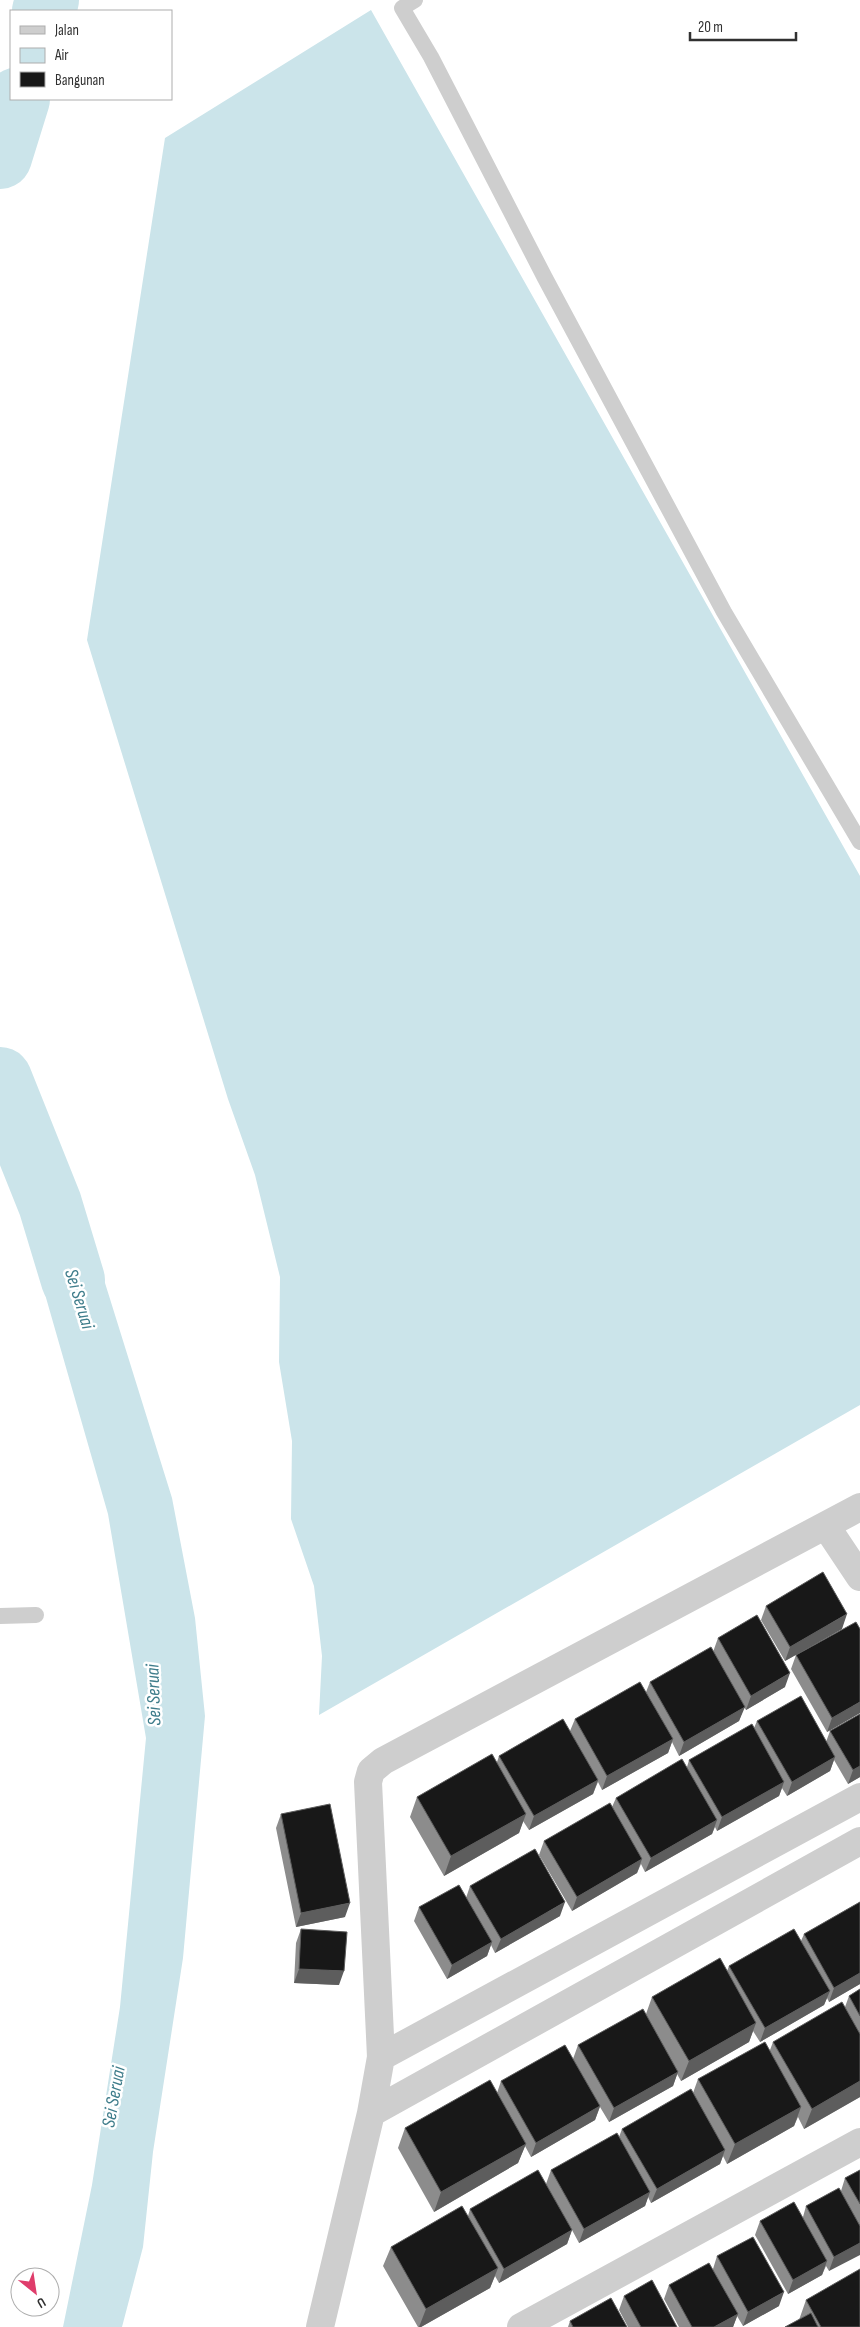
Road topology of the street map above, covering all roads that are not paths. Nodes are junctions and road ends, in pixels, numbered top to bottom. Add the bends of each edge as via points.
1 (404, 3) edge
2 (860, 842) edge
3 (860, 1507) edge
4 (826, 1526) junction
5 (860, 1577) edge
6 (36, 1615) dead end
7 (0, 1616) edge
8 (860, 1797) edge
9 (860, 1841) edge
10 (381, 2057) junction
11 (371, 2113) junction
12 (860, 2142) edge
13 (320, 2327) edge
14 (521, 2327) edge

1 - 2 lane via 545,278 724,612
3 - 4 street
4 - 5 street
4 - 10 street via 383,1761 372,1771 368,1782
6 - 7 lane
8 - 10 street
9 - 11 street
10 - 11 street
11 - 13 street
12 - 14 street

